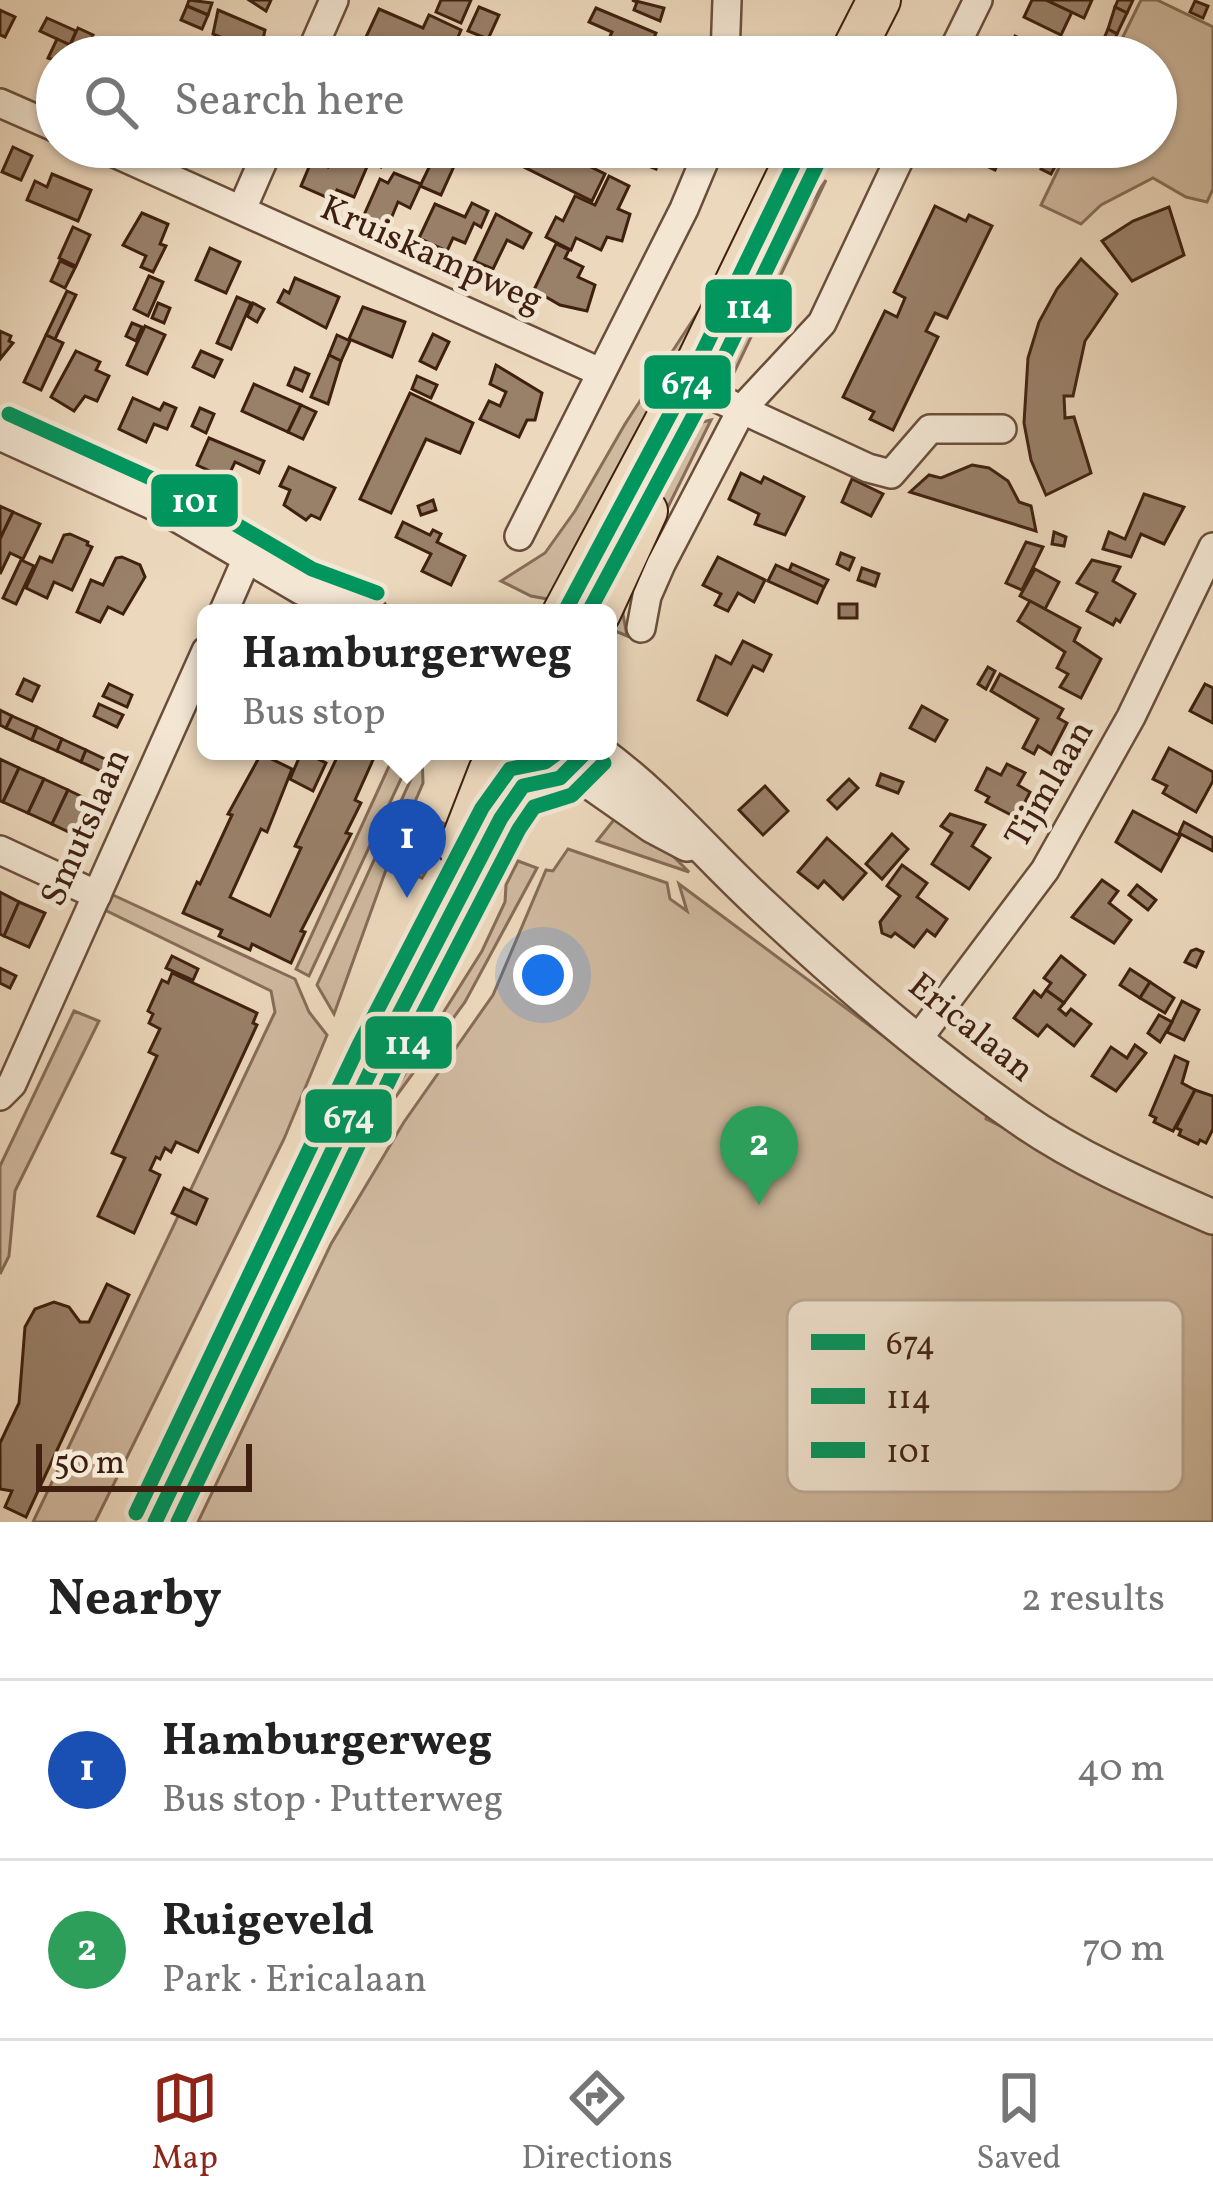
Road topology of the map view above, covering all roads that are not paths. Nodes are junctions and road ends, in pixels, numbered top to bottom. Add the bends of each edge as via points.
1 (334, 0) edge
2 (727, 0) edge
3 (879, 0) edge
4 (899, 0) edge
5 (978, 0) edge
6 (318, 36) edge
7 (726, 36) edge
8 (861, 36) edge
9 (883, 36) edge
10 (960, 36) edge
11 (0, 103) edge
12 (36, 119) edge
13 (149, 168) edge
14 (260, 168) edge
15 (701, 168) edge
16 (792, 168) edge
17 (822, 168) edge
18 (895, 168) edge
19 (242, 209) junction
20 (600, 372) junction
21 (702, 391) junction
22 (742, 409) junction
23 (1002, 429) dead end
24 (0, 433) edge
25 (519, 536) dead end
26 (1211, 555) edge
27 (248, 558) junction
28 (227, 604) edge
29 (342, 604) edge
30 (569, 604) edge
31 (602, 604) edge
32 (641, 628) dead end
33 (197, 671) edge
34 (582, 760) edge
35 (589, 760) edge
36 (496, 769) edge
37 (0, 850) edge
38 (97, 895) junction
39 (918, 1039) junction
40 (0, 1096) edge
41 (1213, 1217) edge
42 (155, 1522) edge

1 - 6 street
2 - 7 street
3 - 8 main road
4 - 9 main road
5 - 10 street
11 - 12 street
13 - 19 street, Kruiskampweg
14 - 19 street
15 - 20 street
16 - 30 main road
17 - 21 main road
18 - 22 street via 822,323
19 - 20 street, Kruiskampweg
20 - 25 street
21 - 22 street
21 - 31 main road
22 - 23 street via 891,474 930,429
22 - 32 street via 661,565
24 - 27 street via 168,509
26 - 39 street, Tijmlaan via 1045,870
27 - 28 street
27 - 29 street
33 - 38 street, Smutslaan
34 - 36 main road via 559,780
35 - 39 street, Ericalaan via 653,826 710,856
36 - 42 main road via 501,818
37 - 38 street
38 - 40 street, Smutslaan
39 - 41 street, Ericalaan via 1076,1152

